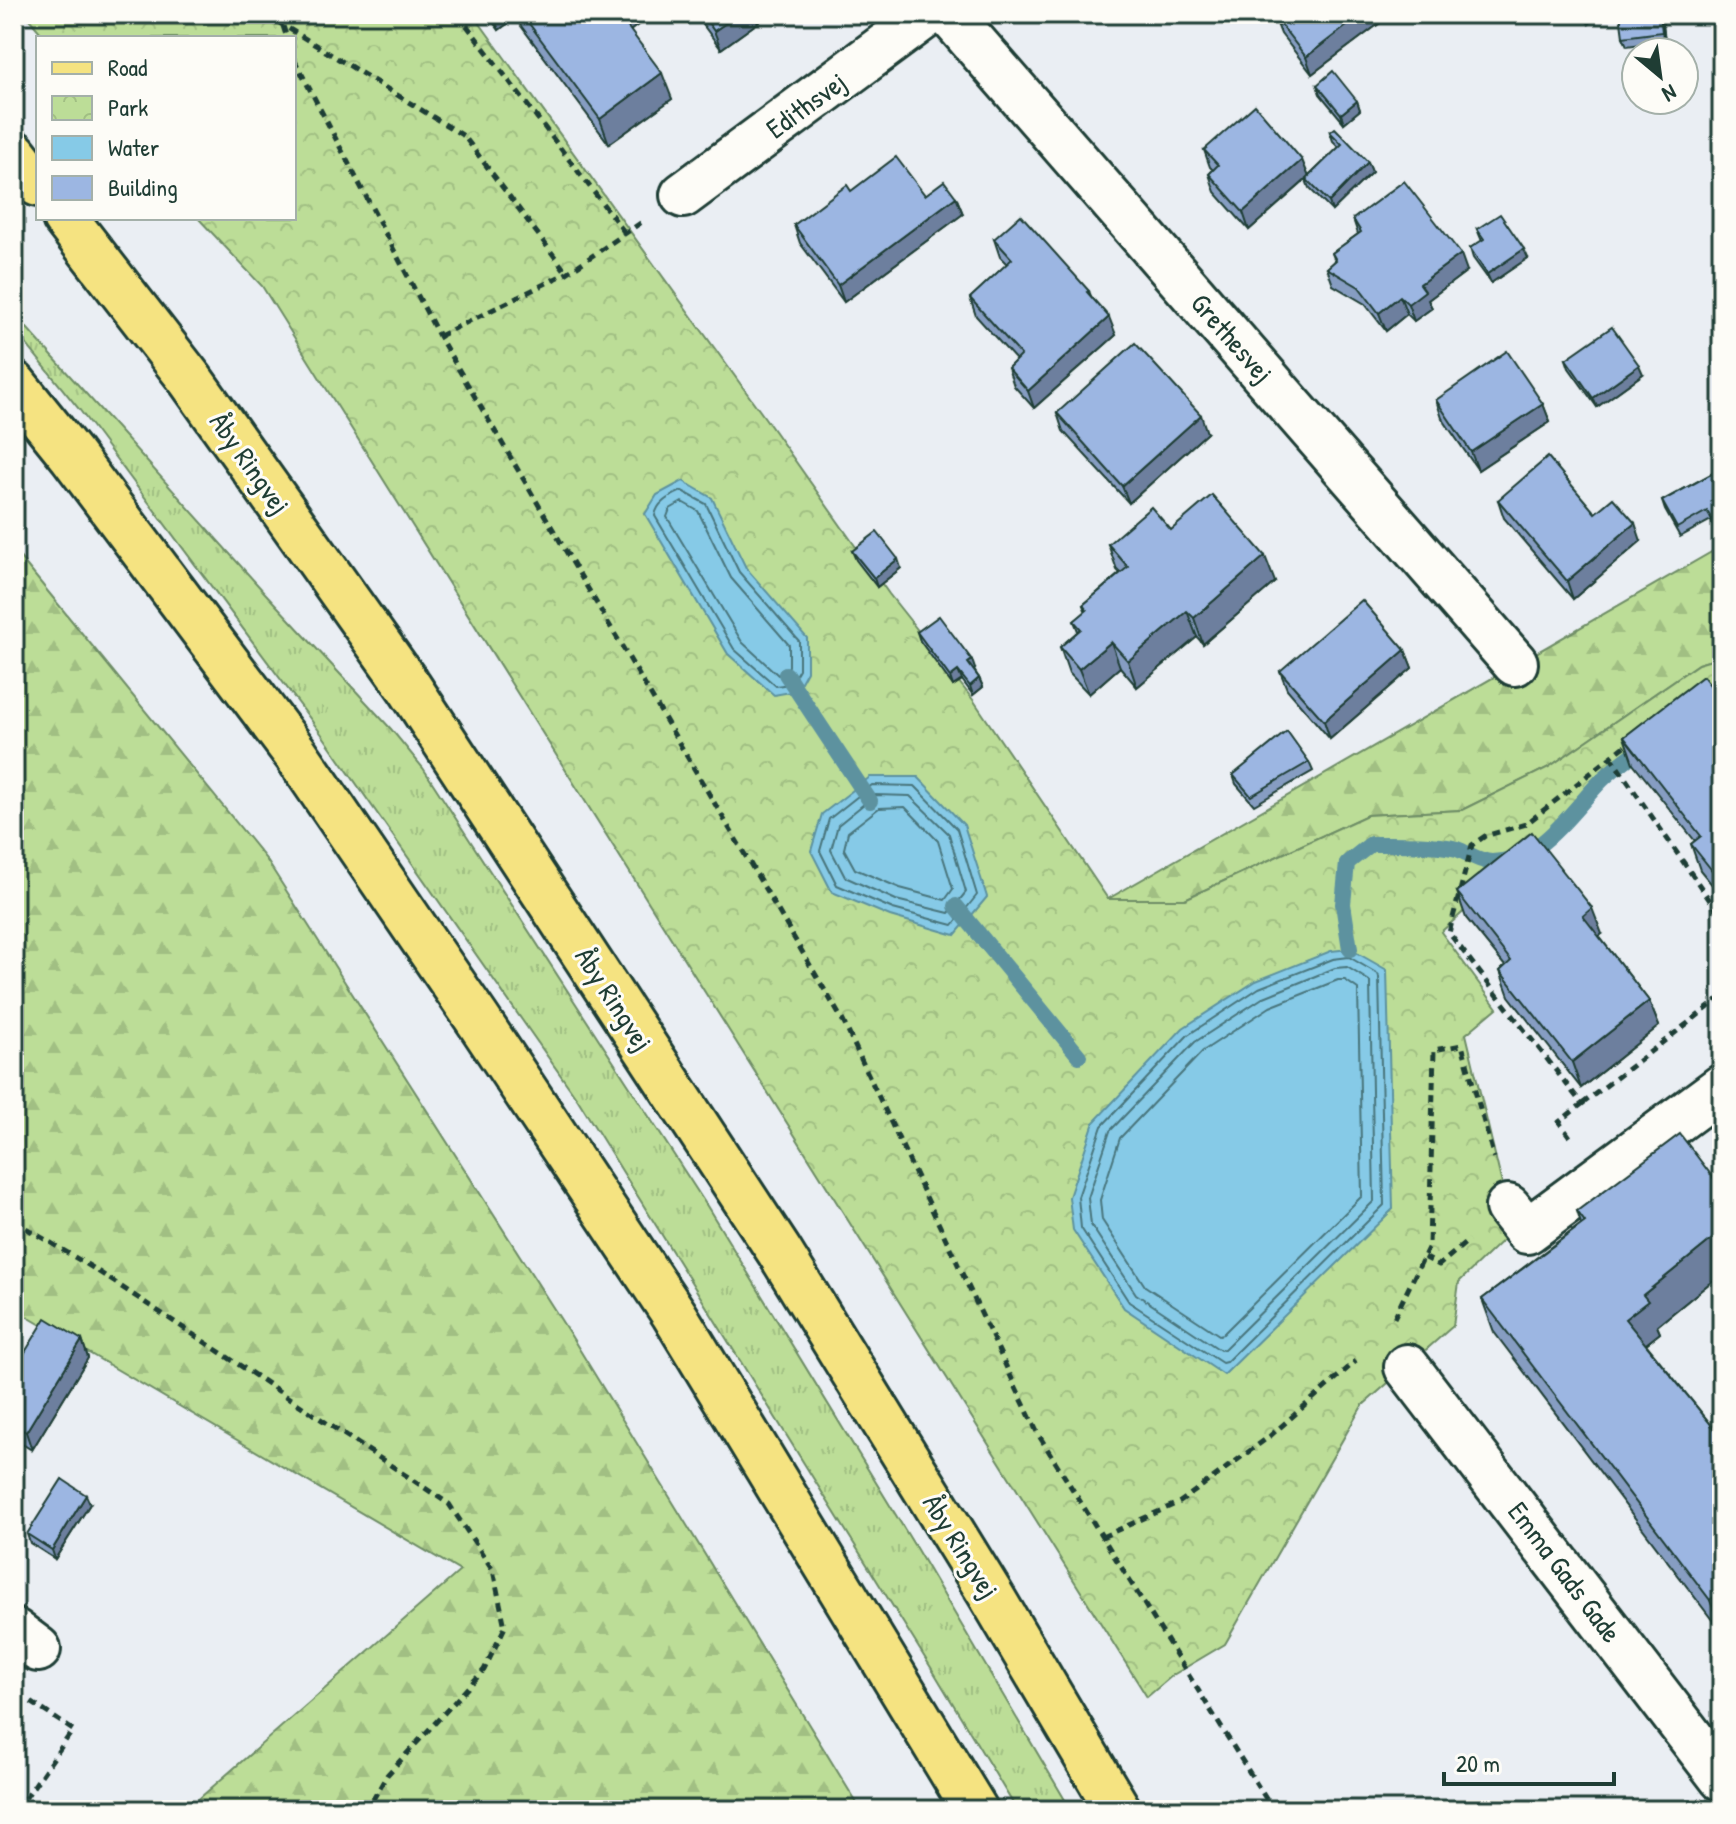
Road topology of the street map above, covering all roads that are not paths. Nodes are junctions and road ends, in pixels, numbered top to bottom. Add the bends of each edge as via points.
1 (928, 14) edge
2 (949, 14) edge
3 (14, 153) edge
4 (36, 181) edge
5 (683, 195) road end
6 (67, 220) edge
7 (14, 384) edge
8 (1515, 663) dead end
9 (1722, 1087) edge
10 (1508, 1207) road end
11 (1407, 1367) dead end
12 (1722, 1778) edge
13 (975, 1810) edge
14 (1118, 1810) edge

1 - 5 street, Edithsvej
2 - 8 street, Grethesvej
3 - 4 main road
6 - 14 main road, Åby Ringvej via 190,379 409,687 779,1251
7 - 13 main road via 296,754 495,1046 674,1314
9 - 10 street via 1527,1231
11 - 12 street, Emma Gads Gade

